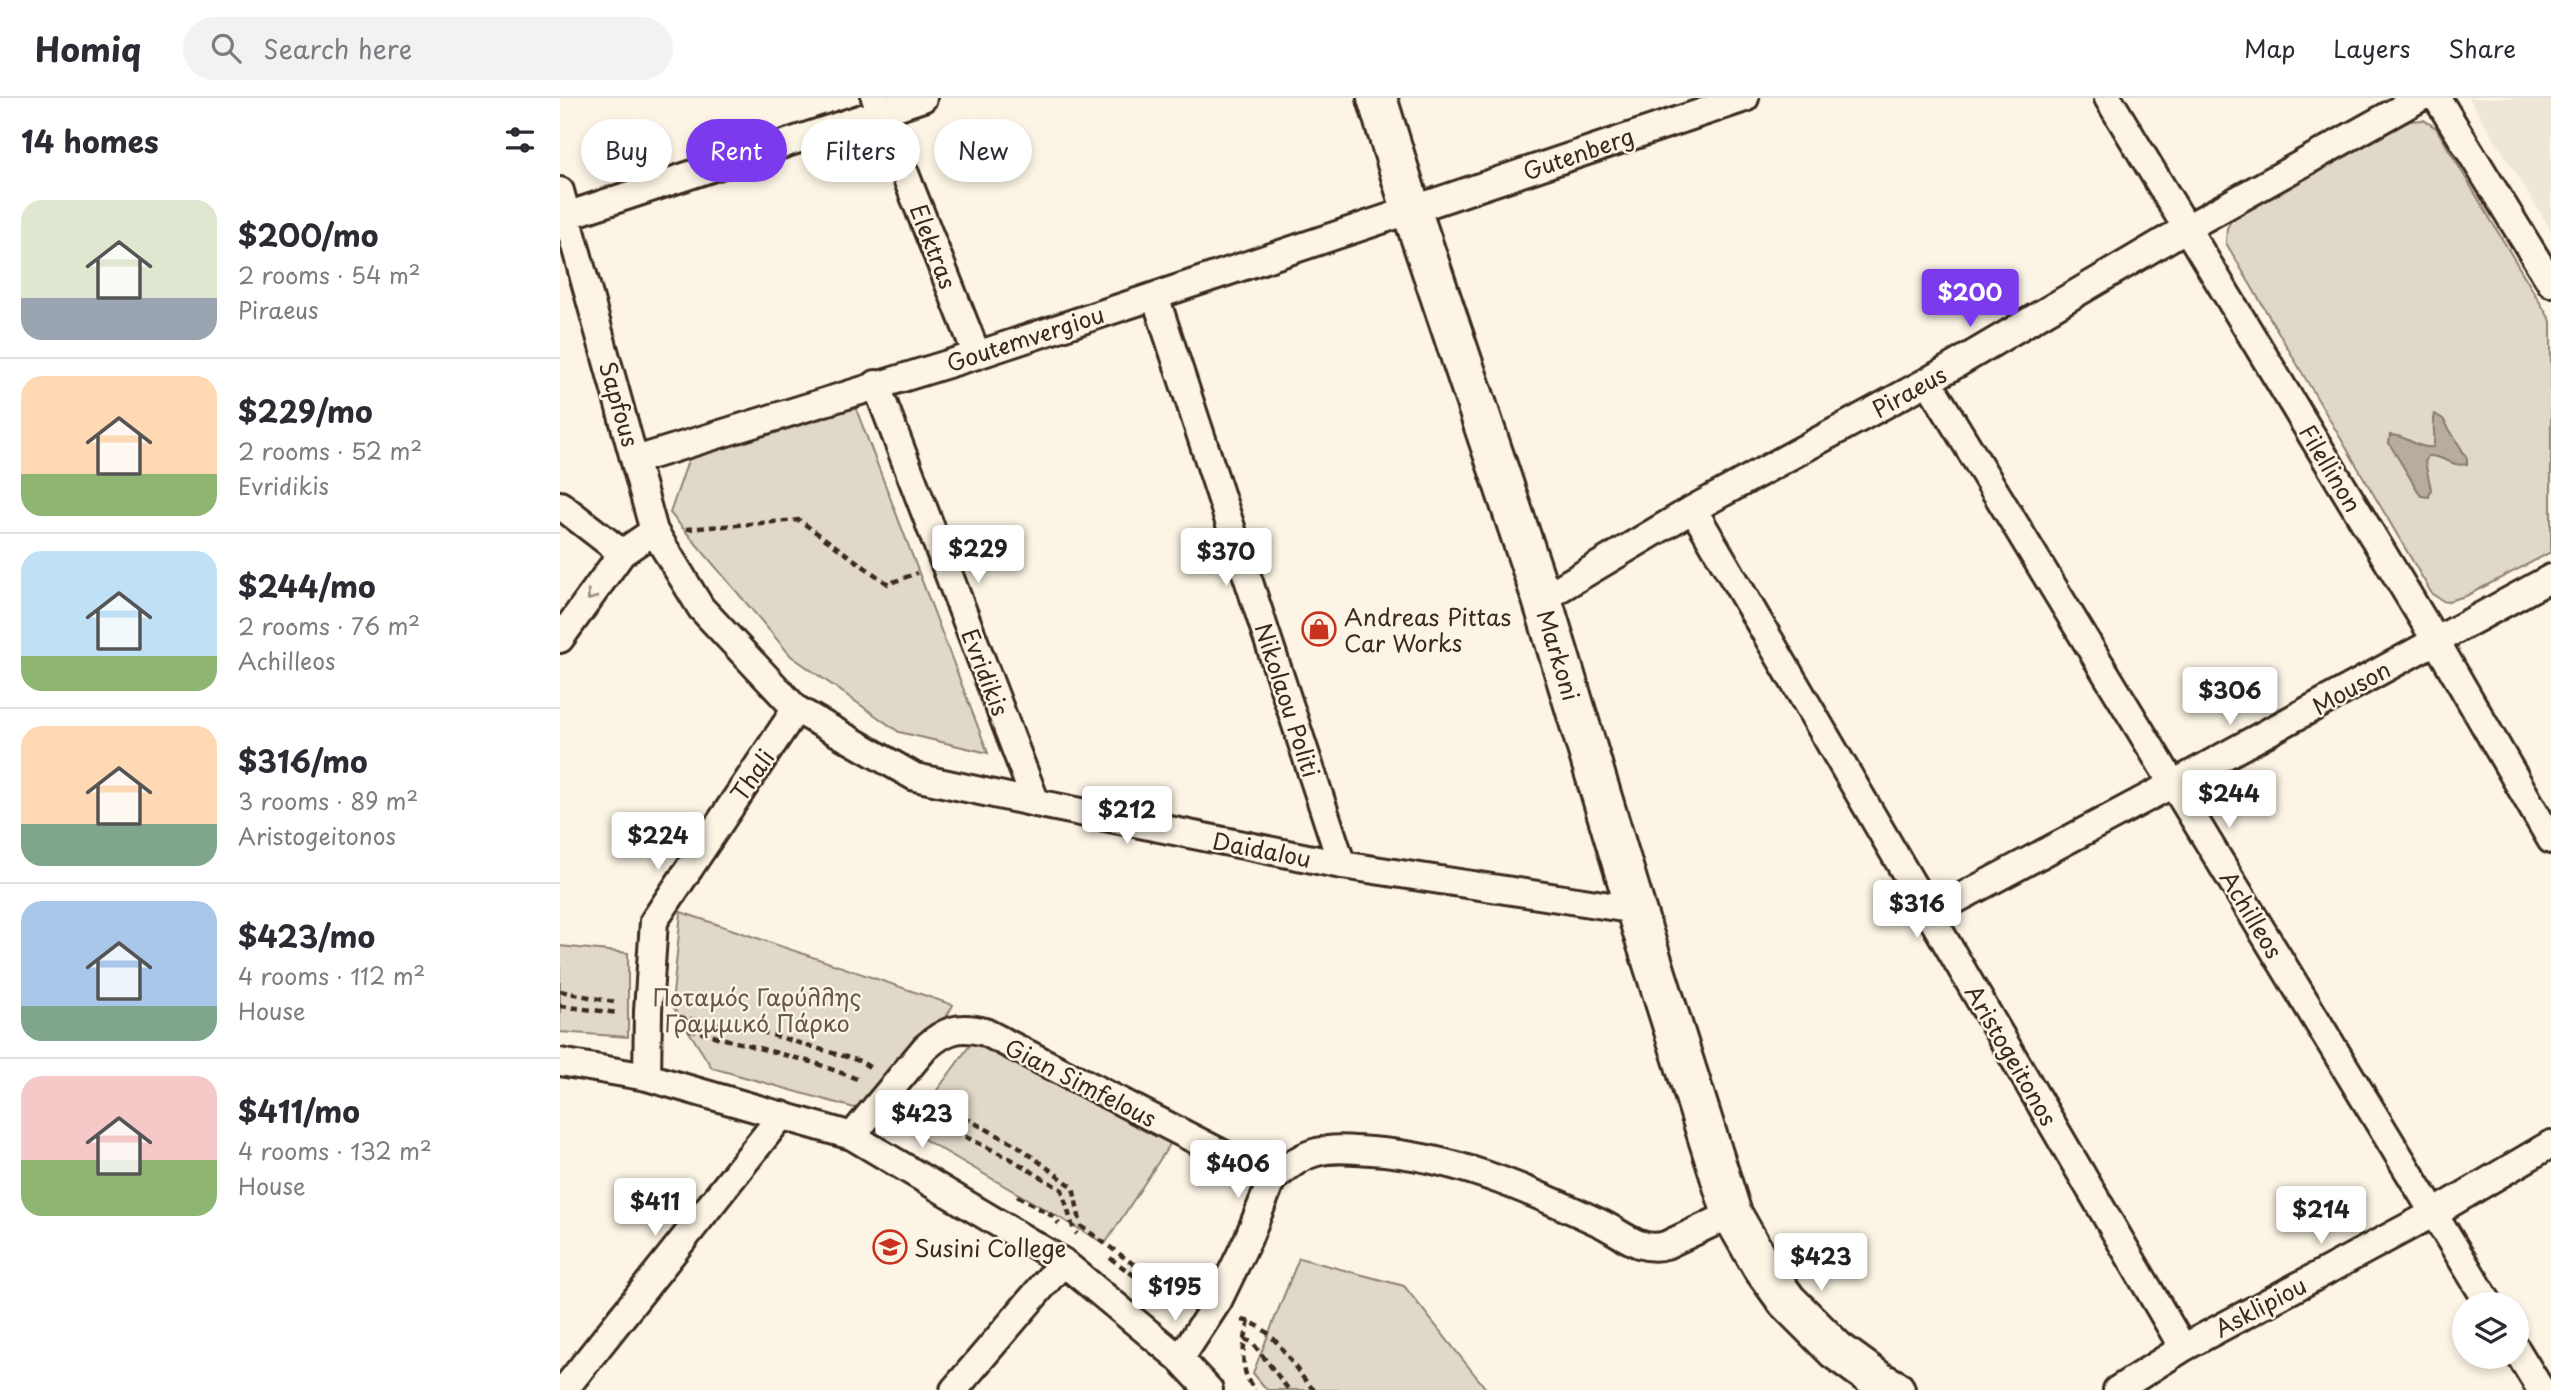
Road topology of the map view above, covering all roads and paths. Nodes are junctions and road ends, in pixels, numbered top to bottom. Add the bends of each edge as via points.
1 (923, 98) edge
2 (1377, 98) edge
3 (1745, 98) edge
4 (2108, 98) edge
5 (2420, 98) edge
6 (2437, 98) edge
7 (878, 105) edge
8 (1672, 109) edge
9 (562, 208) edge
10 (1411, 209) junction
11 (2185, 229) junction
12 (2551, 284) edge
13 (1155, 296) junction
14 (977, 355) junction
15 (1928, 381) junction
16 (876, 384) junction
17 (636, 460) junction
18 (560, 505) edge
19 (1693, 509) junction
20 (654, 531) junction
21 (622, 553) junction
22 (944, 562) junction
23 (2551, 578) edge
24 (1542, 598) junction
25 (701, 608) joint
26 (560, 639) edge
27 (2437, 641) junction
28 (796, 709) junction
29 (2173, 784) junction
30 (1036, 803) junction
31 (2551, 840) edge
32 (1342, 865) junction
33 (1636, 910) junction
34 (1929, 914) junction
35 (560, 991) edge
36 (560, 1006) edge
37 (630, 1006) dead end
38 (623, 1010) dead end
39 (560, 1062) edge
40 (877, 1072) dead end
41 (647, 1077) junction
42 (867, 1083) dead end
43 (915, 1092) dead end
44 (906, 1108) dead end
45 (782, 1115) junction
46 (852, 1136) junction
47 (2551, 1144) edge
48 (1272, 1180) junction
49 (2434, 1213) junction
50 (1732, 1214) junction
51 (1085, 1239) dead end
52 (1107, 1256) dead end
53 (1062, 1262) junction
54 (2482, 1292) edge
55 (1244, 1339) junction
56 (2183, 1348) junction
57 (1180, 1359) junction
58 (2528, 1369) edge
59 (564, 1390) edge
60 (954, 1390) edge
61 (1209, 1390) edge
62 (1255, 1390) edge
63 (1289, 1390) edge
64 (1314, 1390) edge
65 (1895, 1390) edge
66 (2117, 1390) edge
67 (2541, 1390) edge

1 - 7 street
2 - 10 main road, Markoni
3 - 8 street, Gutenberg
4 - 11 street, Filellinon
5 - 11 street, Piraeus
6 - 12 street
7 - 9 street
7 - 14 street, Elektras
8 - 10 street, Gutenberg
9 - 17 street, Sapfous
10 - 13 street, Goutemvergiou
10 - 24 main road, Markoni
11 - 15 street, Piraeus
11 - 27 street, Filellinon
13 - 14 street, Goutemvergiou
13 - 32 street, Nikolaou Politi
14 - 16 street, Goutemvergiou
15 - 19 street, Piraeus
15 - 29 street, Achilleos
16 - 17 street, Goutemvergiou
16 - 22 street, Evridikis
17 - 20 street, Sapfous
18 - 21 street
19 - 24 street, Piraeus
19 - 34 street, Aristogeitonos
20 - 21 street
20 - 22 path via 799,520 888,584
20 - 25 street, Sapfous
21 -> 26 street
22 - 30 street, Evridikis
23 - 27 street, Mouson
24 - 33 main road, Markoni
25 - 28 street, Daidalou
27 - 29 street, Mouson
27 - 31 street, Filellinon
28 - 30 street, Daidalou via 915,776
28 - 41 street, Thali via 654,921
29 - 34 street, Mouson
29 - 49 street, Achilleos
30 - 32 street, Daidalou
32 - 33 street, Daidalou
33 - 50 main road, Markoni
34 - 56 street, Aristogeitonos
35 - 37 path
36 - 38 path via 616,1014
39 - 41 street
40 - 42 path via 860,1060 762,1032 683,1017 691,1030 815,1062
41 - 45 street
43 - 52 path via 1018,1146 1073,1187 1081,1226 1187,1302 1176,1306
44 - 51 path via 1011,1159 1062,1190 1074,1231
45 - 46 street
45 - 59 street
46 - 48 street, Gian Simfelous via 925,1048 938,1036 968,1028 985,1032
46 - 53 street
47 - 49 street, Asklipiou
48 - 50 street via 1317,1152 1401,1153 1456,1164 1516,1186 1634,1243 1657,1248
48 - 57 street via 1218,1301
49 - 54 street, Achilleos
49 - 56 street, Asklipiou
50 - 65 main road, Markoni via 1787,1301 1836,1350
53 - 57 street
53 - 60 street
55 - 62 path via 1248,1382
55 - 63 path via 1252,1342
55 - 64 path via 1249,1321 1254,1322 1279,1345
56 - 66 street, Asklipiou
57 - 61 street
58 - 67 street

